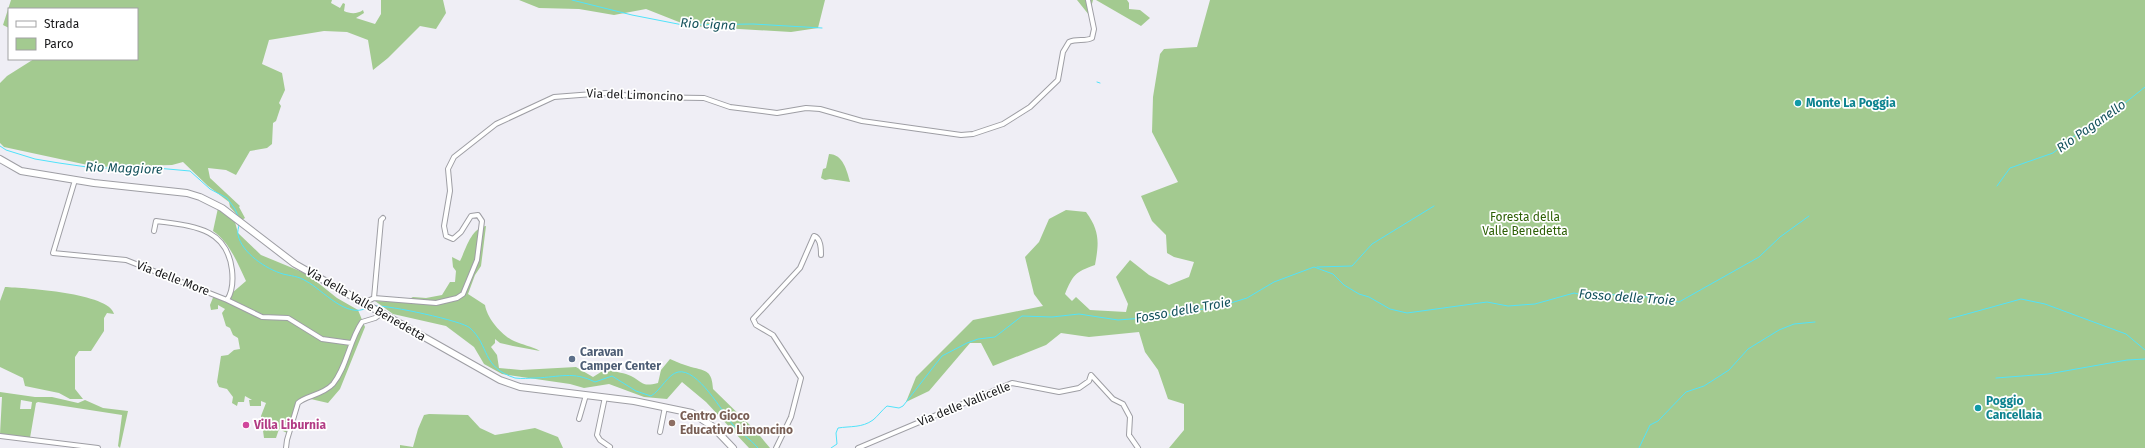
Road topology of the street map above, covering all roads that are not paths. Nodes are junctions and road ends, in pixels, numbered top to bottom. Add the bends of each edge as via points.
1 (1088, 0) edge
2 (0, 159) edge
3 (76, 180) junction
4 (383, 218) dead end
5 (154, 231) dead end
6 (821, 256) dead end
7 (374, 298) junction
8 (227, 300) junction
9 (365, 304) junction
10 (382, 313) junction
11 (351, 343) junction
12 (586, 395) junction
13 (605, 397) junction
14 (665, 407) junction
15 (579, 419) dead end
16 (660, 432) dead end
17 (0, 436) edge
18 (610, 447) dead end
19 (98, 448) edge
20 (286, 448) edge
21 (733, 448) edge
22 (776, 448) edge
23 (858, 448) edge
24 (1138, 448) edge

1 - 7 street, Via del Limoncino via 1094,29 1092,38 1069,42 1063,52 1058,80 1025,111 1003,124 973,134 961,135 862,121 820,109 806,108 777,113 730,107 704,98 640,97 606,92 554,97 496,124 454,157 449,165 450,191 444,226 446,236 453,239 457,237 471,216 478,215 482,221 477,260 463,294 436,303
2 - 3 main road, Via della Valle Benedetta via 21,170
3 - 8 street, Via delle More via 53,253 126,260
3 - 9 main road, Via della Valle Benedetta via 187,193 213,203 295,264
4 - 7 street, Via della Valle Benedetta
5 - 8 street via 156,221 173,223 212,233 224,243 229,251 232,274 232,286
6 - 22 street via 821,247 814,236 800,268 754,319 756,325 773,335 801,378 791,417
7 - 9 street
8 - 11 street via 262,316 288,318 322,339
9 - 10 main road, Via della Valle Benedetta
10 - 11 street via 362,322
10 - 12 main road, Via della Valle Benedetta via 510,384
11 - 20 street via 343,366 333,383 298,403
12 - 13 main road, Via della Valle Benedetta
12 - 15 street
13 - 14 main road, Via della Valle Benedetta
13 - 18 street via 597,435
14 - 16 street
14 - 21 main road, Via della Valle Benedetta via 692,413 705,420
17 - 19 street
23 - 24 street, Via delle Vallicelle via 1012,383 1059,392 1079,388 1089,381 1091,375 1113,399 1123,404 1130,417 1129,435

